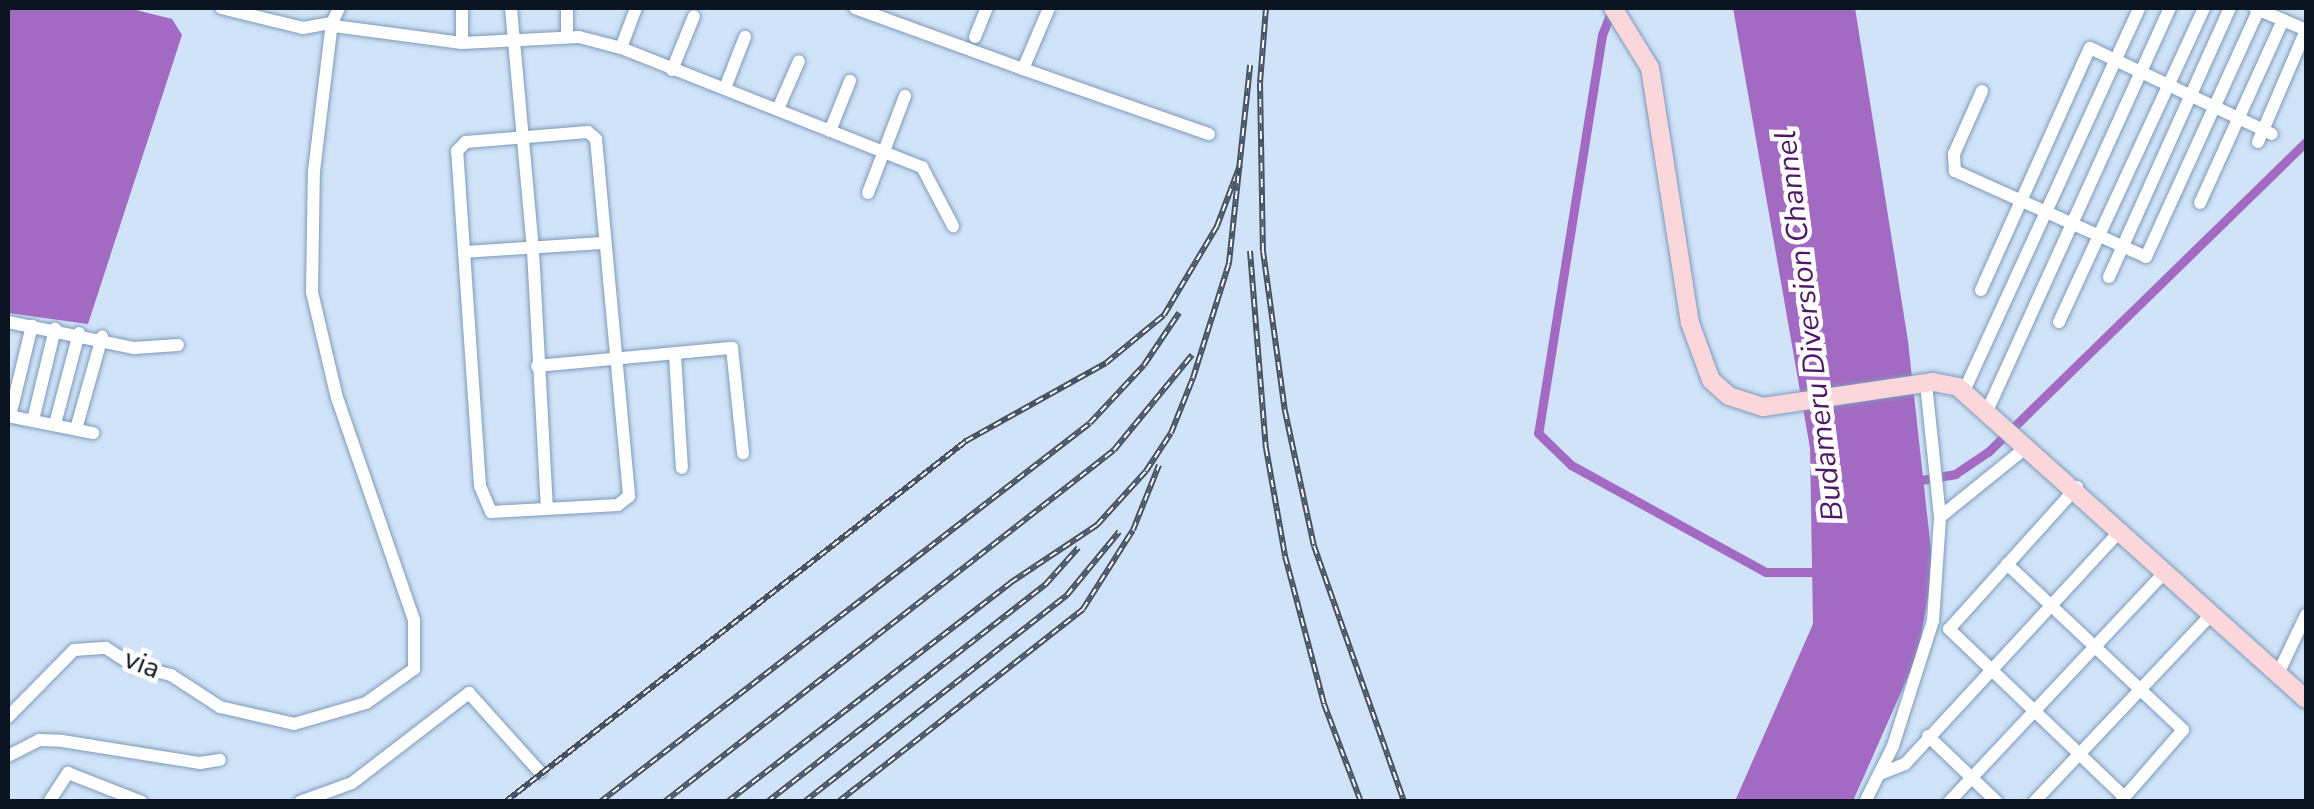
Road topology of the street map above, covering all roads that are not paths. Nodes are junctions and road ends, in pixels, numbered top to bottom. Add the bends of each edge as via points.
1 (221, 8) edge
2 (339, 8) edge
3 (462, 8) edge
4 (511, 8) edge
5 (567, 8) edge
6 (636, 8) edge
7 (856, 8) edge
8 (987, 8) edge
9 (1048, 8) edge
10 (2138, 8) edge
11 (2170, 8) edge
12 (2204, 8) edge
13 (2230, 8) edge
14 (2257, 8) edge
15 (1617, 12) edge
16 (2279, 15) edge
17 (694, 16) dead end
18 (333, 25) junction
19 (2305, 26) edge
20 (567, 37) junction
21 (746, 37) dead end
22 (975, 37) dead end
23 (510, 40) junction
24 (462, 43) junction
25 (620, 48) junction
26 (2115, 60) junction
27 (798, 61) dead end
28 (1023, 69) junction
29 (672, 70) junction
30 (2141, 72) junction
31 (850, 80) dead end
32 (2169, 86) junction
33 (725, 88) junction
34 (1982, 91) dead end
35 (905, 96) dead end
36 (2190, 96) junction
37 (2214, 107) junction
38 (778, 109) junction
39 (2239, 118) junction
40 (830, 131) junction
41 (1208, 134) dead end
42 (524, 137) junction
43 (883, 152) junction
44 (868, 193) dead end
45 (2020, 200) junction
46 (2200, 203) dead end
47 (2046, 212) junction
48 (2072, 224) junction
49 (953, 226) dead end
50 (2100, 236) junction
51 (604, 242) junction
52 (2122, 246) junction
53 (534, 251) junction
54 (464, 252) junction
55 (2109, 277) dead end
56 (1981, 290) dead end
57 (2059, 322) dead end
58 (8, 325) edge
59 (32, 326) junction
60 (55, 330) junction
61 (79, 333) junction
62 (102, 338) junction
63 (178, 344) dead end
64 (674, 355) junction
65 (616, 361) junction
66 (538, 366) junction
67 (1917, 385) junction
68 (1964, 391) junction
69 (8, 416) edge
70 (1995, 416) junction
71 (32, 420) junction
72 (55, 424) junction
73 (76, 429) junction
74 (93, 433) dead end
75 (2027, 444) junction
76 (742, 453) dead end
77 (682, 468) dead end
78 (2077, 487) junction
79 (547, 508) junction
80 (1940, 517) junction
81 (2121, 530) junction
82 (2007, 564) junction
83 (2165, 572) junction
84 (2051, 606) junction
85 (2306, 615) edge
86 (2209, 616) junction
87 (2096, 649) junction
88 (1990, 672) junction
89 (2277, 676) junction
90 (2140, 692) junction
91 (2306, 699) edge
92 (2034, 713) junction
93 (8, 717) edge
94 (1928, 736) junction
95 (8, 756) edge
96 (2079, 756) junction
97 (220, 760) dead end
98 (540, 772) dead end
99 (1880, 774) junction
100 (1972, 778) junction
101 (2122, 800) edge
102 (49, 802) edge
103 (142, 802) edge
104 (300, 802) edge
105 (1865, 802) edge
106 (1949, 802) edge
107 (1997, 802) edge
108 (2034, 802) edge

1 - 18 street via 285,26
2 - 18 street
3 - 24 street
4 - 23 street
5 - 20 street
6 - 25 street
7 - 28 street
8 - 22 street
9 - 28 street
10 - 26 street
11 - 30 street
12 - 32 street
13 - 36 street
14 - 16 street
14 - 37 street
15 - 67 main road via 1650,68 1700,357 1729,396 1757,406
16 - 19 street
16 - 39 street
17 - 29 street
18 - 24 street
18 - 93 street, via via 314,171 312,292 324,355 391,544 416,642 414,669 366,703 294,724 220,706 106,648 74,650
19 - 39 street via 2265,135
20 - 23 street
20 - 25 street
21 - 33 street
23 - 24 street
23 - 42 street
25 - 29 street
26 - 30 street
26 - 45 street via 2090,48
26 - 47 street
27 - 38 street
28 - 41 street
29 - 33 street
30 - 32 street
30 - 48 street
31 - 40 street
32 - 36 street
32 - 50 street
33 - 38 street
34 - 45 street via 1954,154 1955,171
35 - 43 street
36 - 37 street
36 - 52 street
37 - 39 street
37 - 52 street via 2146,257
38 - 40 street
39 - 46 street
40 - 43 street
42 - 51 street via 594,135
42 - 53 street
42 - 54 street via 466,142 458,151
43 - 44 street
43 - 49 street via 922,167
45 - 47 street
45 - 56 street
47 - 48 street
47 - 68 street
48 - 50 street
48 - 70 street
50 - 52 street
50 - 57 street
51 - 53 street
51 - 65 street
52 - 55 street
53 - 54 street
53 - 66 street
54 - 79 street via 485,508
58 - 59 street
59 - 60 street
59 - 69 street
60 - 61 street
60 - 71 street
61 - 62 street
61 - 72 street
62 - 63 street via 134,348
62 - 73 street
64 - 65 street
64 - 76 street via 732,348
64 - 77 street
65 - 66 street
65 - 79 street via 629,496 618,505
66 - 79 street
67 - 68 main road
67 - 80 street
68 - 70 main road
69 - 71 street
70 - 75 main road
71 - 72 street
72 - 73 street
73 - 74 street
75 - 78 main road
75 - 80 street
78 - 81 main road
78 - 82 street
80 - 99 street via 1928,652
81 - 83 main road
81 - 84 street
82 - 84 street
82 - 88 street via 1949,625 1950,634
83 - 86 main road
83 - 87 street
84 - 87 street
84 - 88 street
85 - 89 street
86 - 89 main road
86 - 90 street
87 - 90 street
87 - 92 street
88 - 92 street
88 - 94 street
89 - 91 main road
90 - 96 street
90 - 101 street via 2183,730
92 - 96 street
92 - 100 street
94 - 99 street via 1899,768
94 - 100 street
95 - 97 street via 39,740
96 - 101 street
96 - 108 street
98 - 104 street via 469,692 352,783
99 - 105 street
100 - 106 street
100 - 107 street
102 - 103 street via 68,773

